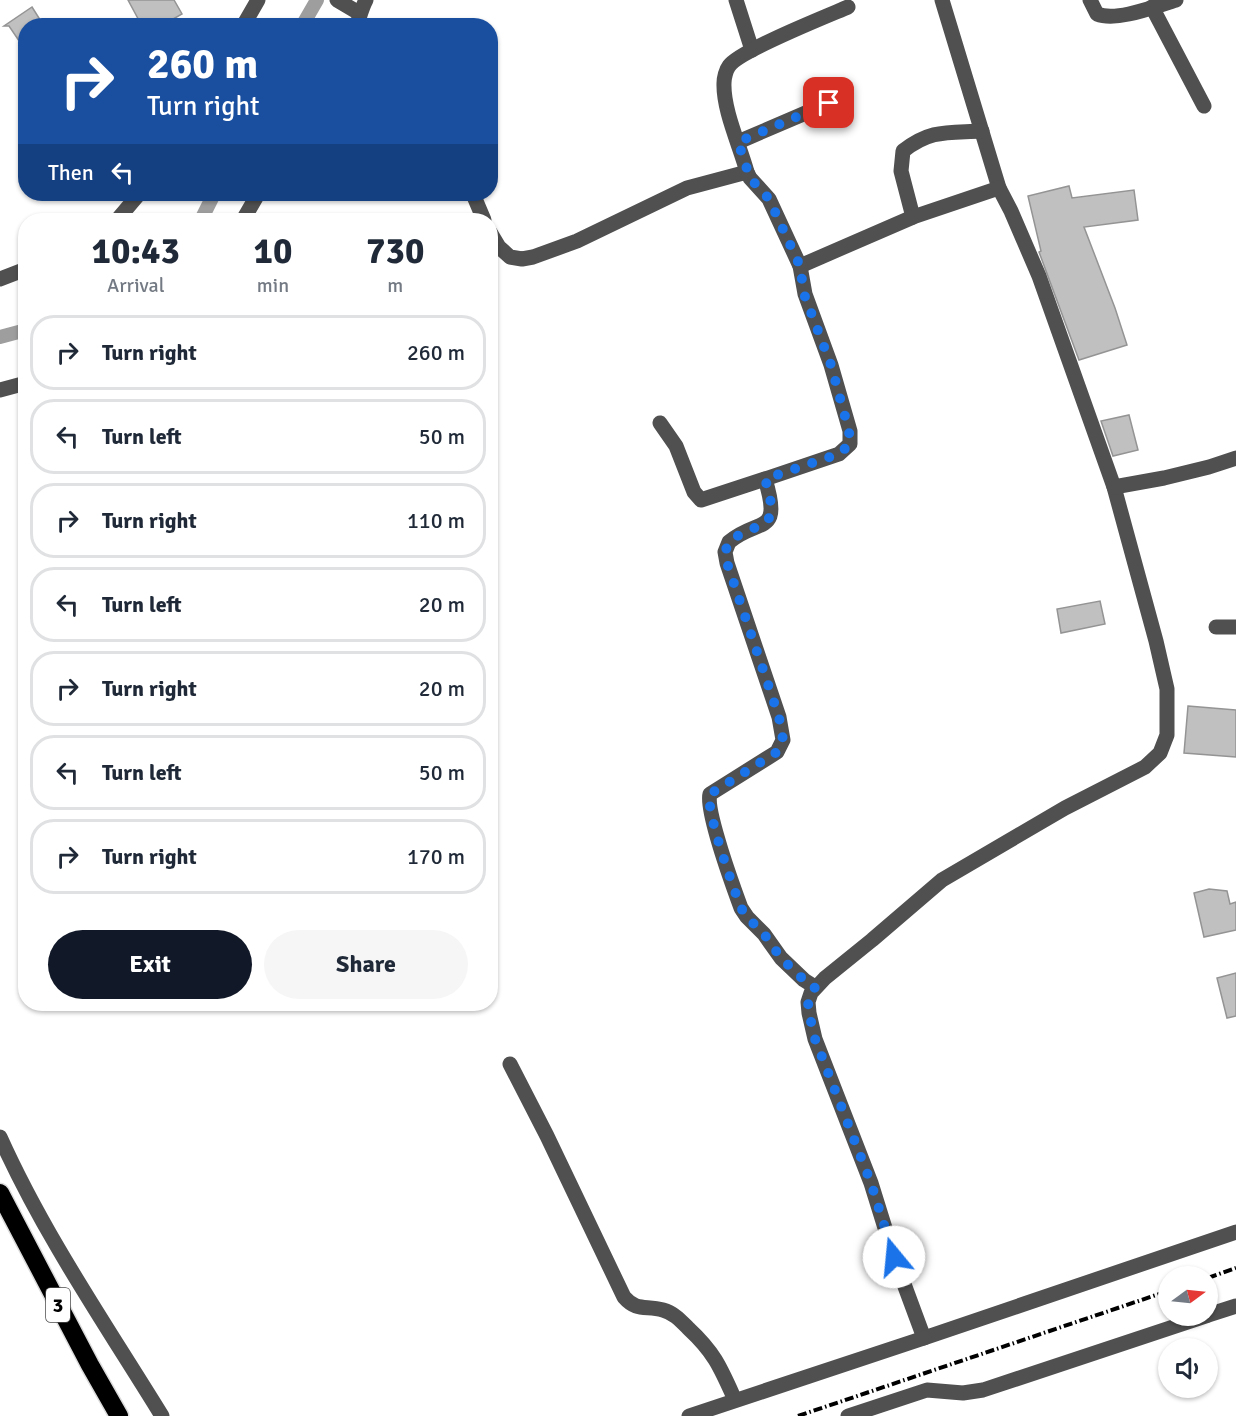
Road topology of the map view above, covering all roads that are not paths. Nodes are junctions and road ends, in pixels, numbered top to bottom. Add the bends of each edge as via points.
1 (258, 0) edge
2 (736, 0) edge
3 (942, 0) edge
4 (1090, 0) edge
5 (1176, 0) edge
6 (339, 1) edge
7 (848, 7) dead end
8 (1152, 7) junction
9 (361, 17) edge
10 (248, 18) edge
11 (752, 50) junction
12 (829, 103) dead end
13 (1204, 106) dead end
14 (982, 131) junction
15 (738, 142) junction
16 (747, 172) junction
17 (999, 188) junction
18 (134, 201) edge
19 (123, 213) edge
20 (913, 217) junction
21 (498, 245) edge
22 (800, 266) junction
23 (18, 272) edge
24 (0, 279) edge
25 (18, 385) edge
26 (0, 390) edge
27 (660, 423) dead end
28 (1236, 458) edge
29 (765, 479) junction
30 (1114, 487) junction
31 (1216, 627) dead end
32 (1236, 627) edge
33 (815, 987) junction
34 (510, 1064) dead end
35 (0, 1137) edge
36 (0, 1193) edge
37 (1236, 1232) edge
38 (1236, 1306) edge
39 (1218, 1312) edge
40 (1174, 1326) edge
41 (924, 1338) junction
42 (735, 1400) junction
43 (119, 1416) edge
44 (162, 1416) edge
45 (690, 1416) edge
46 (848, 1416) edge

1 - 10 street
2 - 11 street
3 - 14 street
4 - 8 street via 1097,14 1104,17
5 - 8 street
6 - 9 street
7 - 11 street
8 - 13 street
11 - 15 street via 729,66 724,83
12 - 15 street
14 - 17 street
14 - 20 street via 933,133 903,151 901,171
15 - 16 street
16 - 21 street via 687,188 577,241 533,257 510,257
16 - 22 street via 769,199
17 - 20 street
17 - 30 street via 1039,276
18 - 19 street
20 - 22 street
22 - 29 street via 804,294 831,365 850,444 839,454
23 - 24 street
25 - 26 street
27 - 29 street via 676,446 701,500
28 - 30 street
29 - 33 street via 771,508 767,522 734,538 725,552 783,740 771,756 710,794 710,806 736,896 747,917 781,958
30 - 33 street via 1167,689 1167,735 1160,753 1145,767 1065,808 942,880
31 - 32 street
33 - 41 street via 808,1002 815,1039 871,1183
34 - 42 street via 624,1297 634,1307 664,1310 682,1322 709,1348
35 - 44 street via 56,1244
36 - 43 highway, 3
37 - 41 street
38 - 39 street
40 - 46 street via 982,1390 927,1390
41 - 42 street
42 - 45 street

